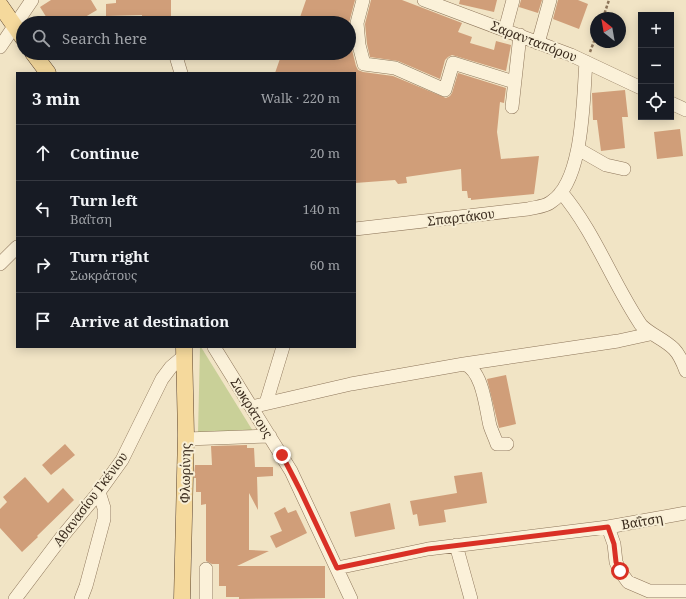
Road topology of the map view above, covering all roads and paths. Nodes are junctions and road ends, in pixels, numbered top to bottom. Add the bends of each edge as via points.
1 (32, 0) edge
2 (363, 0) edge
3 (424, 0) edge
4 (513, 0) edge
5 (550, 0) edge
6 (609, 0) edge
7 (0, 5) edge
8 (605, 12) edge
9 (26, 16) edge
10 (16, 28) edge
11 (505, 30) junction
12 (16, 34) edge
13 (520, 35) junction
14 (538, 43) junction
15 (0, 47) edge
16 (591, 48) edge
17 (39, 60) edge
18 (177, 60) edge
19 (586, 62) junction
20 (47, 72) edge
21 (181, 72) edge
22 (514, 82) junction
23 (638, 87) edge
24 (674, 104) edge
25 (512, 107) dead end
26 (686, 110) edge
27 (578, 149) junction
28 (624, 169) dead end
29 (561, 192) junction
30 (356, 229) edge
31 (16, 248) edge
32 (0, 264) edge
33 (650, 334) junction
34 (215, 348) edge
35 (284, 348) edge
36 (184, 352) edge
37 (464, 364) junction
38 (686, 371) edge
39 (266, 403) junction
40 (251, 407) junction
41 (270, 436) junction
42 (186, 438) junction
43 (507, 444) dead end
44 (99, 492) junction
45 (686, 513) edge
46 (608, 527) junction
47 (456, 545) junction
48 (337, 568) junction
49 (206, 569) dead end
50 (686, 591) edge
51 (15, 599) edge
52 (81, 599) edge
53 (182, 599) edge
54 (206, 599) edge
55 (351, 599) edge
56 (471, 599) edge

1 - 9 street
2 - 22 street via 357,23 364,64 395,68 445,90 452,63
3 - 11 street, Σαρανταπόρου
4 - 11 street
5 - 14 street
6 - 8 path
7 - 10 main road
11 - 13 street, Σαρανταπόρου
12 - 15 street
13 - 14 street, Σαρανταπόρου
13 - 22 street
14 - 19 street, Σαρανταπόρου
16 - 19 path
17 - 20 main road
18 - 21 street
19 - 23 street, Σαρανταπόρου
19 - 27 street
22 - 25 street
24 - 26 street
27 - 28 street via 606,165
27 - 29 street via 573,169
29 - 30 street, Σπαρτάκου via 552,202 528,209
29 - 33 street via 583,222 636,318
31 - 32 street
33 - 37 street
33 - 38 street via 674,350
34 - 40 street, Σωκράτους
35 - 39 street
36 - 42 main road, Φλωρίνης
36 - 44 street, Αθανασίου Γκένιου via 166,372 122,460
37 - 39 street via 351,384
37 - 43 street via 474,371 483,391 497,444
39 - 40 street
40 - 41 street, Σωκράτους
41 - 42 street
41 - 48 street, Σωκράτους via 291,471
42 - 53 main road, Φλωρίνης
44 - 51 street, Αθανασίου Γκένιου
44 - 52 street via 104,508 104,519
45 - 46 street, Βαΐτση
46 - 47 street, Βαΐτση
46 - 50 street via 614,544 616,562 628,582 649,591
47 - 48 street, Βαΐτση
47 - 56 street
48 - 55 street, Σωκράτους
49 - 54 street

